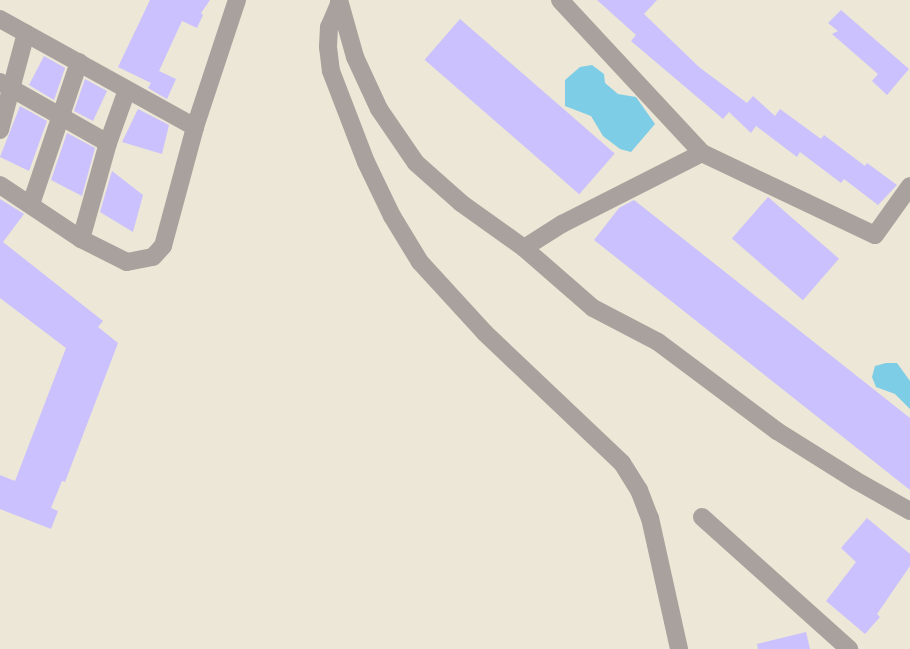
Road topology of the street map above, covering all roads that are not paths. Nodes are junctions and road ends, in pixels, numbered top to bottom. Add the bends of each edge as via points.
1 (237, 0) edge
2 (560, 0) edge
3 (339, 2) edge
4 (0, 19) edge
5 (26, 33) junction
6 (79, 62) junction
7 (6, 86) edge
8 (127, 90) junction
9 (60, 116) junction
10 (195, 127) junction
11 (0, 130) edge
12 (108, 143) junction
13 (702, 153) junction
14 (0, 185) edge
15 (910, 186) edge
16 (31, 204) junction
17 (81, 239) junction
18 (524, 248) junction
19 (910, 511) edge
20 (702, 517) dead end
21 (679, 649) edge
22 (849, 649) edge

1 - 10 street
2 - 13 street
3 - 18 street via 355,57 379,109 416,164 461,203
3 - 21 street via 329,27 331,71 366,162 392,216 420,262 485,333 622,463 650,518
4 - 5 street
5 - 6 street
5 - 7 street
6 - 8 street
6 - 9 street
7 - 9 street
7 - 11 street
8 - 10 street
8 - 12 street
9 - 12 street
9 - 16 street
10 - 17 street via 163,246 153,257 127,262
12 - 17 street
13 - 15 street via 875,235
13 - 18 street via 562,224
14 - 16 street
16 - 17 street
18 - 19 street via 592,308 658,342 777,431
20 - 22 street

